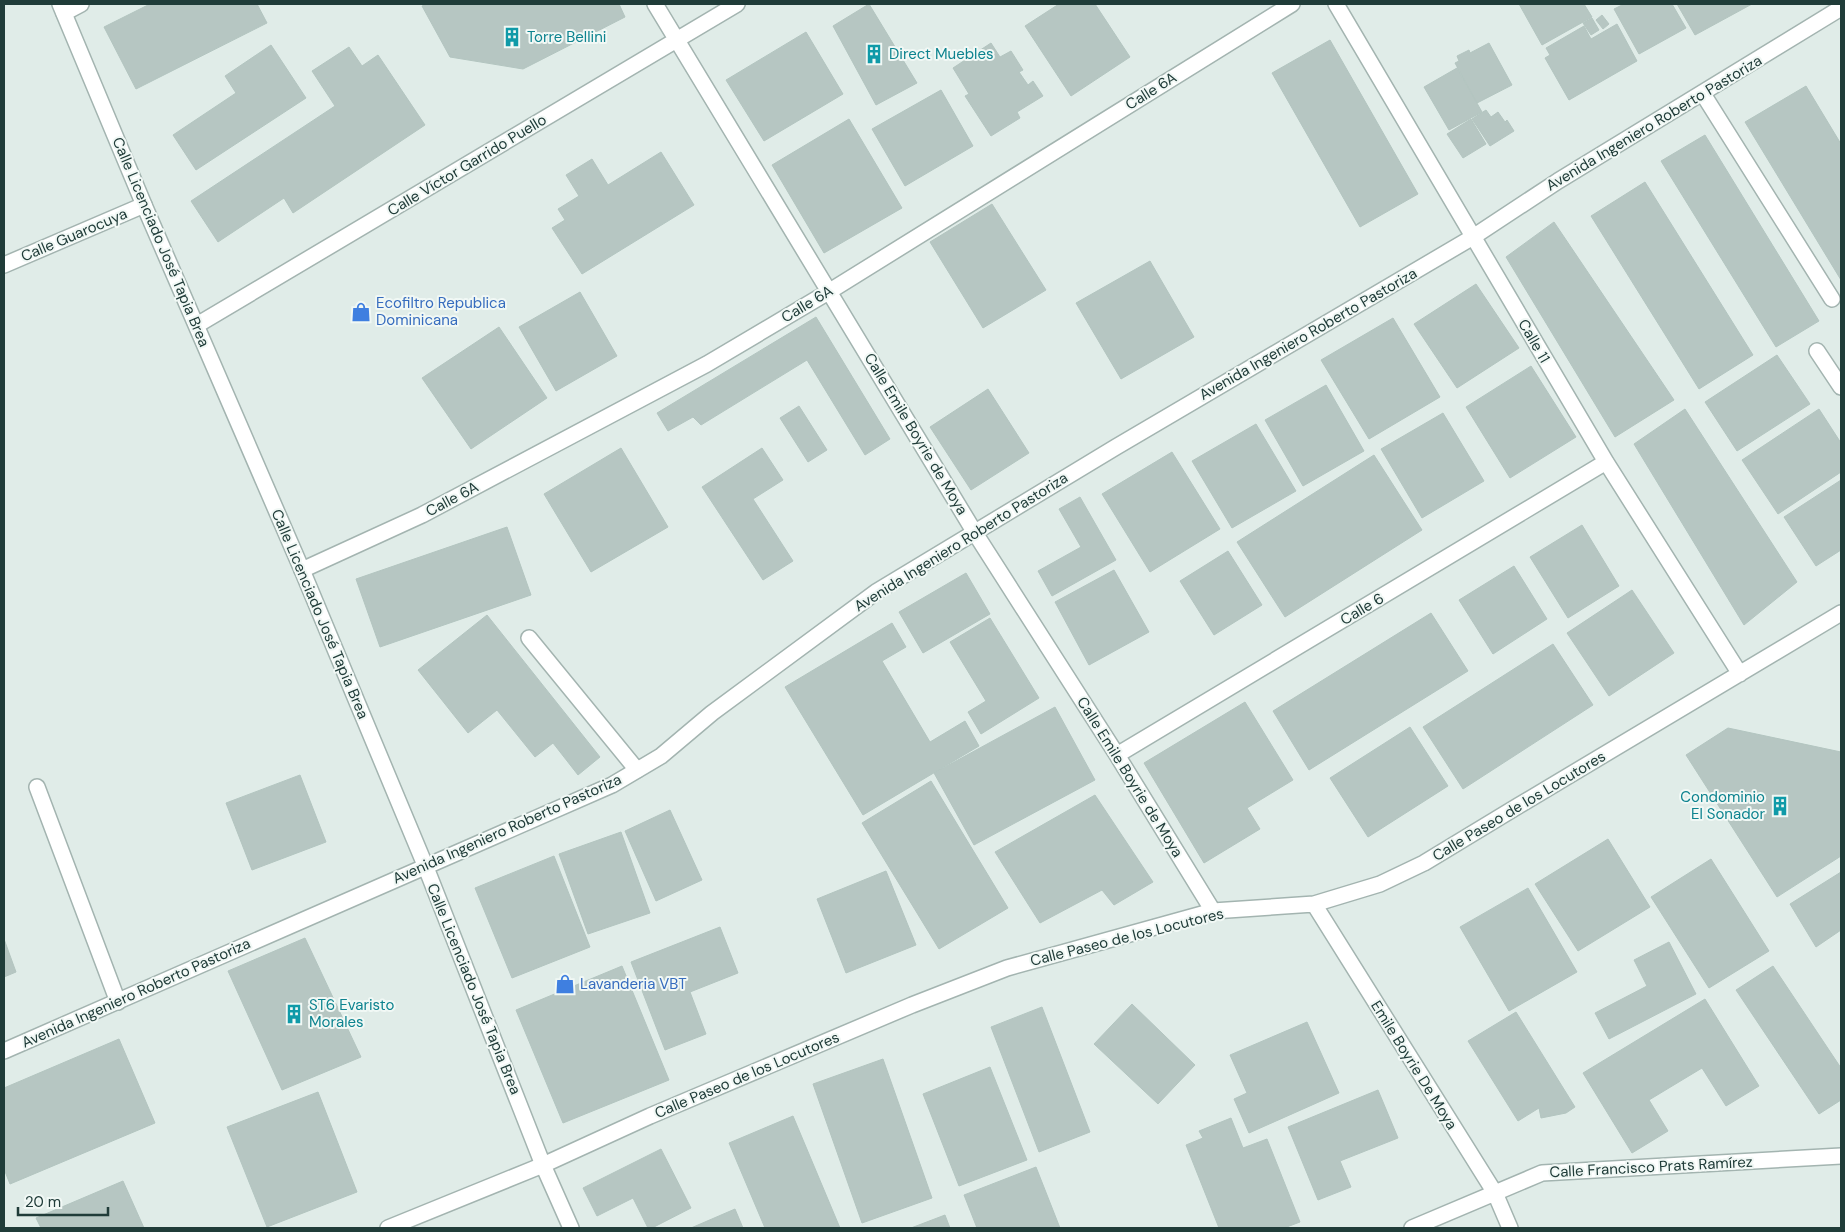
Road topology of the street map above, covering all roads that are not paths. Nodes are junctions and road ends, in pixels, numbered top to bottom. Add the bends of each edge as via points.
1 (81, 4) edge
2 (655, 4) edge
3 (737, 4) edge
4 (1292, 4) edge
5 (1336, 4) edge
6 (1841, 8) edge
7 (62, 9) edge
8 (678, 40) junction
9 (1703, 94) junction
10 (144, 205) junction
11 (1473, 237) junction
12 (4, 265) edge
13 (830, 291) junction
14 (1832, 299) dead end
15 (197, 324) junction
16 (1817, 350) dead end
17 (1841, 387) edge
18 (1606, 462) junction
19 (976, 533) junction
20 (302, 570) junction
21 (1841, 613) edge
22 (529, 638) dead end
23 (1740, 674) junction
24 (1117, 755) junction
25 (637, 770) junction
26 (37, 787) dead end
27 (425, 865) junction
28 (1314, 904) junction
29 (1213, 911) junction
30 (118, 1002) junction
31 (4, 1050) edge
32 (1841, 1156) edge
33 (543, 1164) junction
34 (1495, 1193) junction
35 (388, 1228) edge
36 (571, 1228) edge
37 (1412, 1228) edge
38 (1510, 1228) edge

1 - 7 street
2 - 8 street, Calle Emile Boyrie de Moya
3 - 8 street, Calle Víctor Garrido Puello
4 - 13 street, Calle 6A
5 - 11 street, Calle 11
6 - 9 street, Avenida Ingeniero Roberto Pastoriza
7 - 10 street, Calle Licenciado José Tapia Brea
8 - 13 street, Calle Emile Boyrie de Moya
8 - 15 street, Calle Víctor Garrido Puello
9 - 11 street, Avenida Ingeniero Roberto Pastoriza
9 - 14 street
10 - 12 street, Calle Guarocuya
10 - 15 street, Calle Licenciado José Tapia Brea
11 - 18 street, Calle 11
11 - 19 street, Avenida Ingeniero Roberto Pastoriza via 1116,446
13 - 19 street, Calle Emile Boyrie de Moya
13 - 20 street, Calle 6A via 698,369 422,515
15 - 20 street, Calle Licenciado José Tapia Brea
16 - 17 street
18 - 23 street, Calle 11
18 - 24 street, Calle 6
19 - 24 street, Calle Emile Boyrie de Moya
19 - 25 street, Avenida Ingeniero Roberto Pastoriza via 876,592 712,712 661,756
20 - 27 street, Calle Licenciado José Tapia Brea
21 - 23 street, Calle Paseo de los Locutores
22 - 25 street
23 - 28 street, Calle Paseo de los Locutores via 1424,863 1380,884
24 - 29 street, Calle Emile Boyrie de Moya
25 - 27 street, Avenida Ingeniero Roberto Pastoriza via 612,784
26 - 30 street
27 - 30 street, Avenida Ingeniero Roberto Pastoriza
27 - 33 street, Calle Licenciado José Tapia Brea
28 - 29 street, Calle Paseo de los Locutores
28 - 34 street, Emile Boyrie De Moya
29 - 33 street, Calle Paseo de los Locutores via 1007,968 912,1005
30 - 31 street, Avenida Ingeniero Roberto Pastoriza
32 - 34 street, Calle Francisco Prats Ramírez via 1542,1173
33 - 35 street, Calle Paseo de los Locutores
33 - 36 street, Calle Licenciado José Tapia Brea
34 - 37 street, Calle Francisco Prats Ramírez
34 - 38 street, Emile Boyrie De Moya

